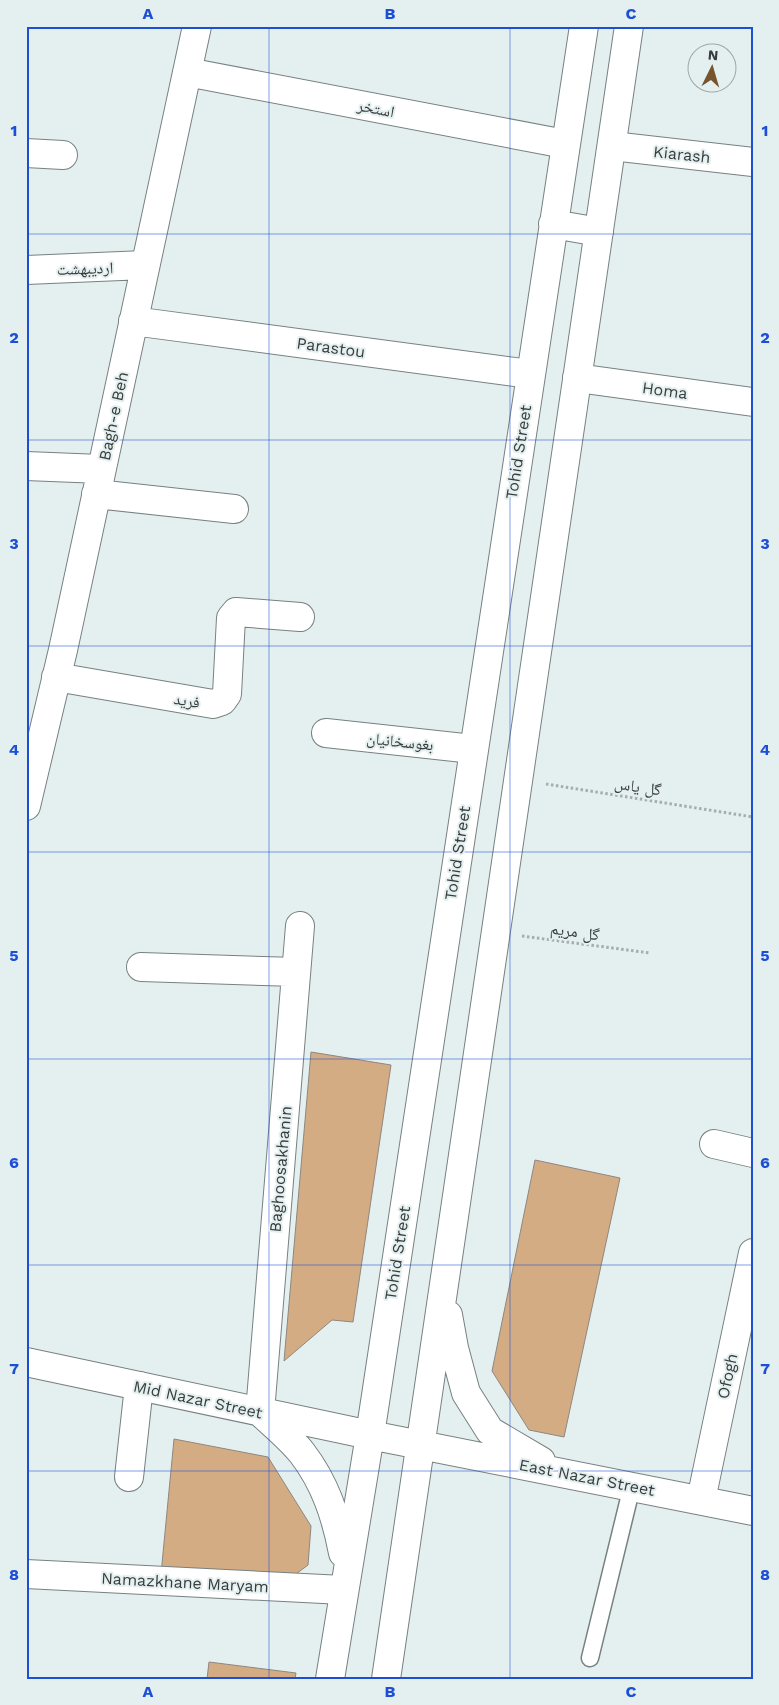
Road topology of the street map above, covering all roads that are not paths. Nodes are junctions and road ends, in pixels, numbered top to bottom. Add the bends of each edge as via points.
1 (197, 26) edge
2 (584, 26) edge
3 (628, 26) edge
4 (187, 72) junction
5 (565, 144) junction
6 (612, 146) junction
7 (26, 153) edge
8 (63, 155) dead end
9 (753, 162) edge
10 (553, 224) junction
11 (599, 232) junction
12 (145, 265) junction
13 (26, 270) edge
14 (133, 321) junction
15 (530, 374) junction
16 (577, 378) junction
17 (753, 402) edge
18 (26, 466) edge
19 (99, 481) junction
20 (234, 509) dead end
21 (300, 617) dead end
22 (56, 677) junction
23 (326, 733) dead end
24 (33, 745) edge
25 (473, 749) junction
26 (26, 806) edge
27 (300, 926) dead end
28 (141, 967) dead end
29 (296, 972) junction
30 (714, 1144) dead end
31 (753, 1153) edge
32 (753, 1252) edge
33 (444, 1292) junction
34 (26, 1362) edge
35 (139, 1386) junction
36 (260, 1412) junction
37 (370, 1435) junction
38 (422, 1445) junction
39 (562, 1472) junction
40 (129, 1477) dead end
41 (632, 1486) junction
42 (701, 1500) junction
43 (753, 1511) edge
44 (26, 1574) edge
45 (345, 1580) junction
46 (590, 1658) dead end
47 (330, 1679) edge
48 (386, 1679) edge

1 - 4 main road, Bagh-e Beh
2 - 5 main road, Tohid Street
3 - 6 main road
4 - 5 main road, استخر
4 - 12 main road, Bagh-e Beh
5 - 10 main road, Tohid Street
6 - 9 main road, Kiarash
6 - 11 main road
7 - 8 main road
10 - 11 main road
10 - 15 main road, Tohid Street
11 - 16 main road
12 - 13 main road, اردیبهشت
12 - 14 main road, Bagh-e Beh
14 - 15 main road, Parastou
14 - 19 main road, Bagh-e Beh
15 - 25 main road, Tohid Street
16 - 17 main road, Homa
16 - 33 main road
18 - 19 main road
19 - 20 main road
19 - 22 main road, Bagh-e Beh
21 - 22 main road, فرید via 236,612 230,618 227,694 222,701 213,704
22 - 24 main road, Bagh-e Beh
23 - 25 main road, بغوسخانیان
24 - 26 main road, Bagh-e Beh
25 - 37 main road, Tohid Street
27 - 29 main road, Baghoosakhanin
28 - 29 main road
29 - 36 main road, Baghoosakhanin
30 - 31 main road
32 - 42 main road, Ofogh
33 - 38 main road
33 - 39 main road via 466,1393 490,1431
34 - 35 main road, Mid Nazar Street
35 - 36 main road, Mid Nazar Street
35 - 40 main road
36 - 37 main road, Mid Nazar Street
36 - 45 main road via 301,1452 323,1485 337,1521
37 - 38 main road, Mid Nazar Street
37 - 45 main road, Tohid Street
38 - 39 main road, East Nazar Street
38 - 48 main road
39 - 41 main road, East Nazar Street
41 - 42 main road, East Nazar Street
41 - 46 lane
42 - 43 main road, East Nazar Street
44 - 45 main road, Namazkhane Maryam
45 - 47 main road, Tohid Street

